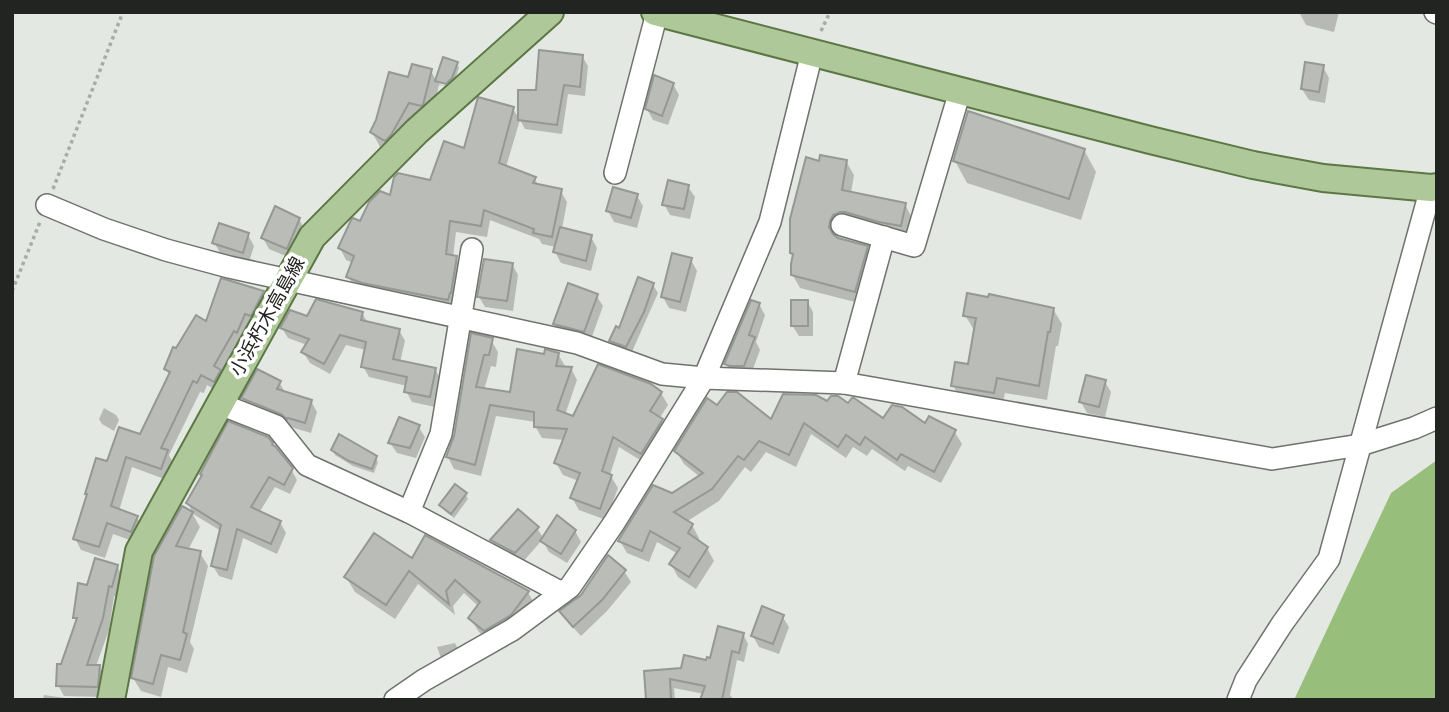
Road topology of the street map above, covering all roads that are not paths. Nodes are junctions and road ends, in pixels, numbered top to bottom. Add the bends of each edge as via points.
1 (550, 12) edge
2 (656, 13) edge
3 (812, 53) junction
4 (960, 91) junction
5 (615, 173) dead end
6 (1434, 188) edge
7 (47, 205) road end
8 (842, 225) dead end
9 (884, 237) junction
10 (472, 249) dead end
11 (288, 279) junction
12 (460, 318) junction
13 (704, 378) junction
14 (844, 383) junction
15 (220, 404) junction
16 (1437, 418) edge
17 (1360, 445) junction
18 (409, 512) junction
19 (562, 593) junction
20 (111, 700) edge
21 (395, 700) edge
22 (1238, 700) edge

1 - 11 main road, 小浜朽木高島線 via 417,131 312,237
2 - 3 main road
2 - 5 street
3 - 4 main road
3 - 13 street via 769,222
4 - 6 main road via 1253,164 1323,178
4 - 9 street via 914,246
6 - 17 street
7 - 11 street via 166,250
8 - 9 street
9 - 14 street
10 - 12 street
11 - 12 street
11 - 15 main road, 小浜朽木高島線
12 - 13 street via 577,344 662,373
12 - 18 street via 442,434
13 - 14 street
13 - 19 street via 614,523
14 - 17 street via 1272,458
15 - 18 street via 276,426 307,465
15 - 20 main road, 小浜朽木高島線 via 139,551
16 - 17 street
17 - 22 street via 1329,559 1282,624
18 - 19 street
19 - 21 street via 512,630

